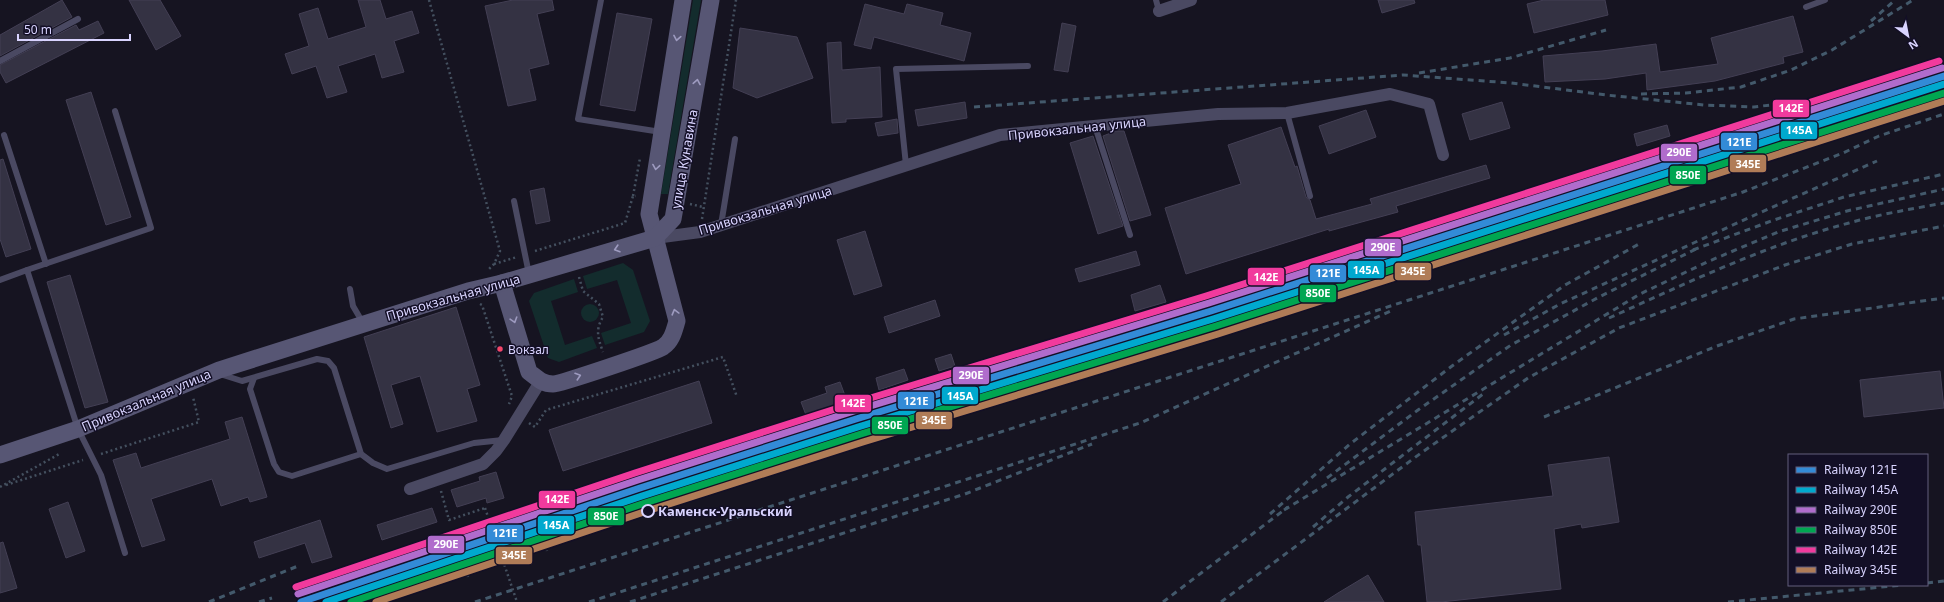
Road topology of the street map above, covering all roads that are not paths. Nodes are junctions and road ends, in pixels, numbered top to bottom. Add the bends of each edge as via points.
1 (601, 0) edge
2 (683, 0) edge
3 (711, 0) edge
4 (1191, 0) edge
5 (1825, 0) edge
6 (1158, 6) edge
7 (1806, 7) dead end
8 (78, 19) dead end
9 (0, 61) edge
10 (1028, 66) dead end
11 (116, 111) dead end
12 (1287, 113) junction
13 (1095, 126) junction
14 (661, 132) junction
15 (4, 135) dead end
16 (735, 139) dead end
17 (1443, 154) dead end
18 (906, 166) junction
19 (1310, 196) dead end
20 (514, 201) dead end
21 (721, 225) junction
22 (1130, 235) dead end
23 (655, 238) junction
24 (46, 264) junction
25 (27, 270) junction
26 (530, 275) junction
27 (0, 280) edge
28 (502, 283) junction
29 (350, 289) dead end
30 (363, 323) junction
31 (219, 370) junction
32 (254, 378) junction
33 (540, 382) junction
34 (78, 429) junction
35 (504, 440) junction
36 (361, 454) junction
37 (0, 455) edge
38 (410, 489) dead end
39 (125, 553) dead end

1 - 14 lane via 578,119
2 -> 14 street, улица Кунавина
23 -> 3 street, улица Кунавина via 673,219
4 - 6 street
5 - 7 lane
8 - 9 lane
10 - 18 lane via 896,69
11 - 24 lane via 151,228
12 - 13 street, Привокзальная улица via 1218,114
12 - 17 street, Привокзальная улица via 1390,94 1429,104
12 - 19 lane
13 - 18 street, Привокзальная улица via 1000,136
13 - 22 lane
14 -> 23 street, улица Кунавина via 649,214
15 - 24 lane
16 - 21 lane
18 - 21 street, Привокзальная улица
20 - 26 lane
21 - 23 street, Привокзальная улица via 700,232
23 -> 26 street, Привокзальная улица
33 -> 23 street via 554,384 608,367 663,347 673,335 677,321
24 - 25 lane
25 - 27 lane
25 - 34 lane
26 - 28 street, Привокзальная улица
28 - 30 street, Привокзальная улица
28 -> 33 street via 529,372
29 - 30 lane via 354,306
30 - 31 street, Привокзальная улица
31 - 32 lane via 223,376 242,381
31 - 34 street, Привокзальная улица
32 - 36 lane via 317,359 328,361 334,368
32 - 36 lane via 250,389 274,464 279,472 292,476
33 - 35 street
34 - 37 street, Привокзальная улица
34 - 39 lane via 101,475
35 - 36 lane via 474,443 387,469
35 - 38 street via 483,464

